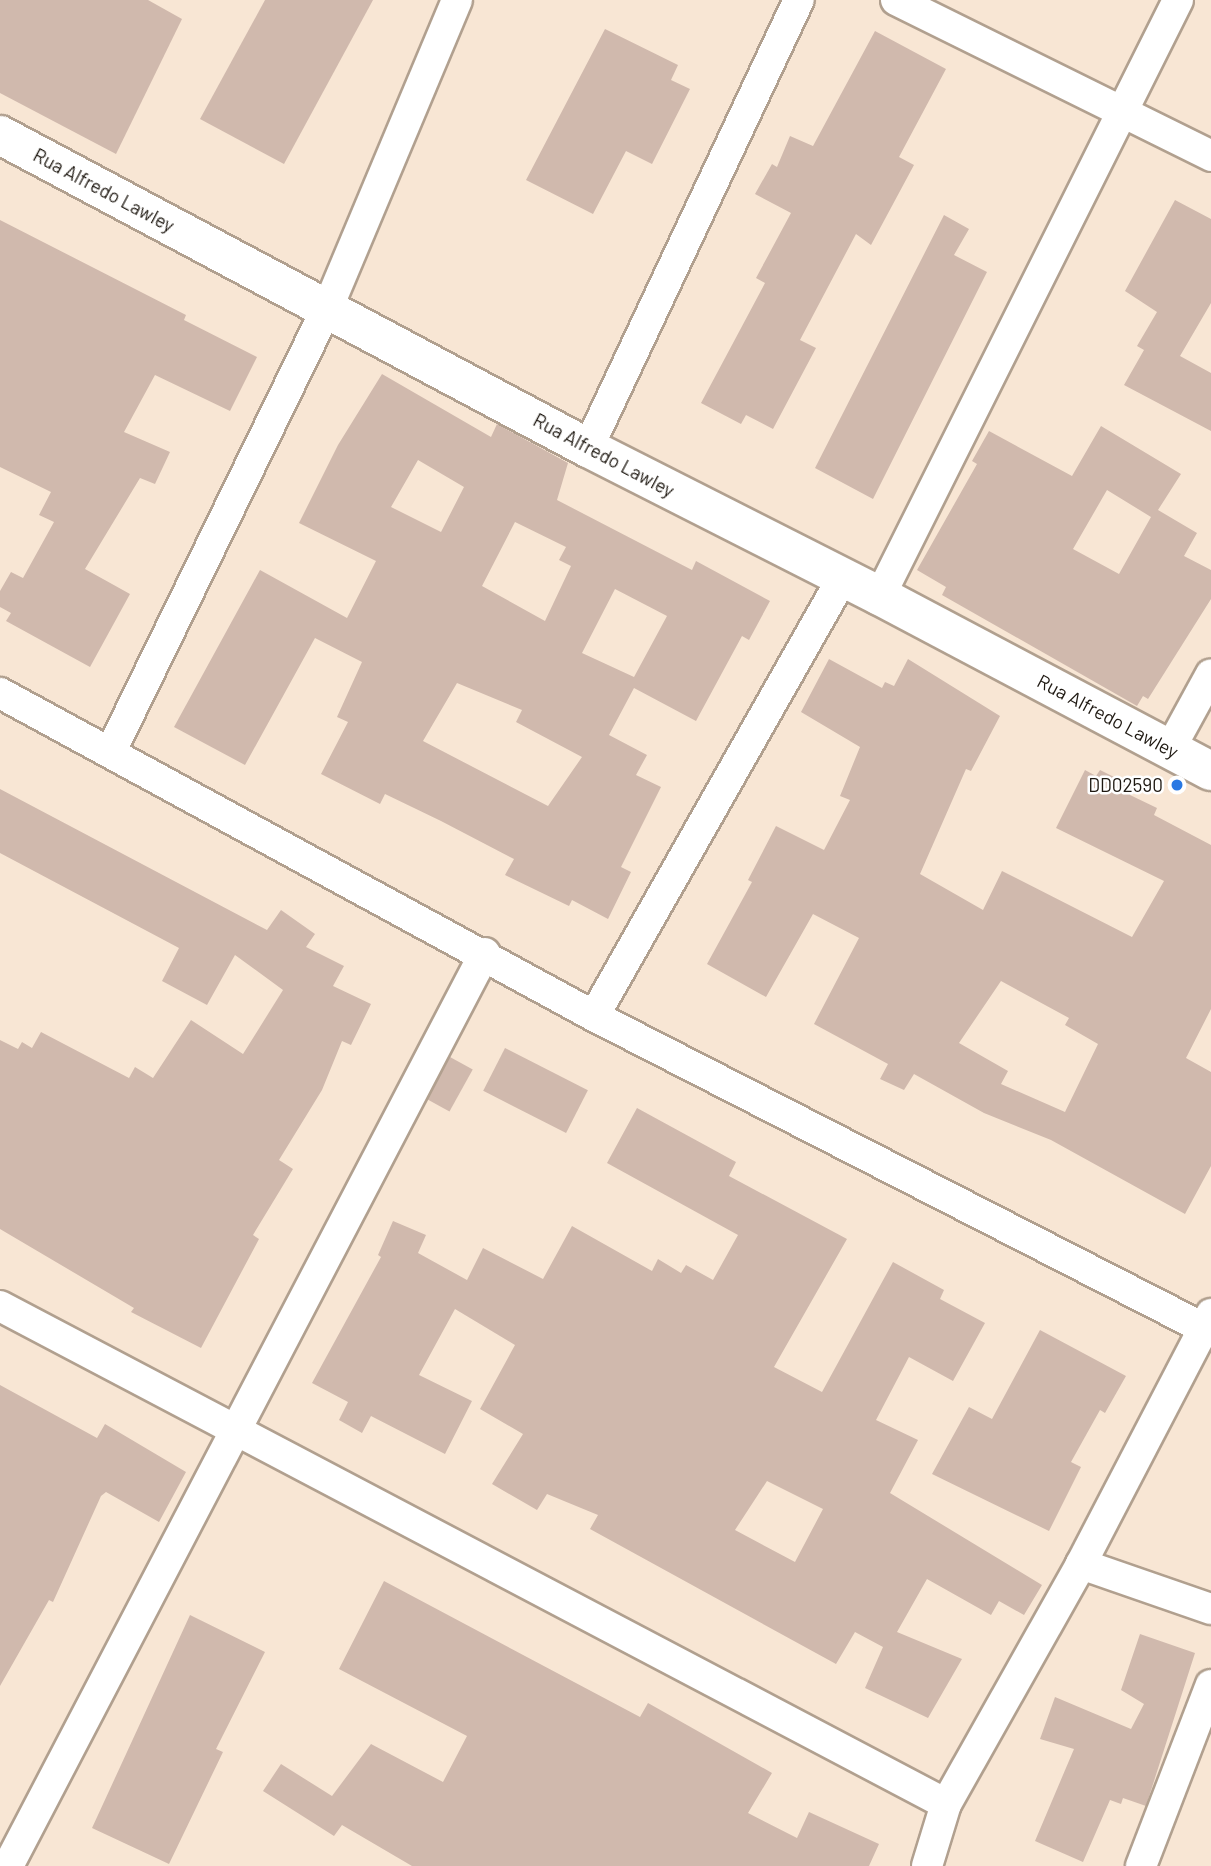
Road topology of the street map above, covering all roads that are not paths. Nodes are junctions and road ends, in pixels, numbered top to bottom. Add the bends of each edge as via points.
1 (457, 0) edge
2 (799, 0) edge
3 (897, 0) edge
4 (1178, 0) edge
5 (1122, 112) junction
6 (0, 135) edge
7 (1211, 156) edge
8 (328, 307) junction
9 (588, 448) junction
10 (843, 577) junction
11 (880, 596) junction
12 (1211, 674) edge
13 (0, 693) edge
14 (1170, 748) junction
15 (111, 751) junction
16 (1211, 771) edge
17 (485, 953) junction
18 (594, 1016) junction
19 (0, 1306) edge
20 (1208, 1325) edge
21 (234, 1428) junction
22 (1081, 1564) junction
23 (1211, 1609) edge
24 (1211, 1685) edge
25 (946, 1804) junction
26 (8, 1866) edge
27 (927, 1866) edge
28 (1141, 1866) edge

1 - 8 street
2 - 9 street
3 - 5 street
4 - 5 street
5 - 7 street
5 - 11 street
6 - 8 main road, Rua Alfredo Lawley
8 - 9 main road, Rua Alfredo Lawley
8 - 15 street
9 - 10 main road, Rua Alfredo Lawley
10 - 11 main road, Rua Alfredo Lawley
10 - 18 street
11 - 14 main road, Rua Alfredo Lawley
12 - 14 street
13 - 15 street
14 - 16 main road, Rua Alfredo Lawley
15 - 17 street
17 - 18 street
17 - 21 street
18 - 20 street
19 - 21 street
20 - 22 street
21 - 25 street
21 - 26 street
22 - 23 street
22 - 25 street
24 - 28 street
25 - 27 street

